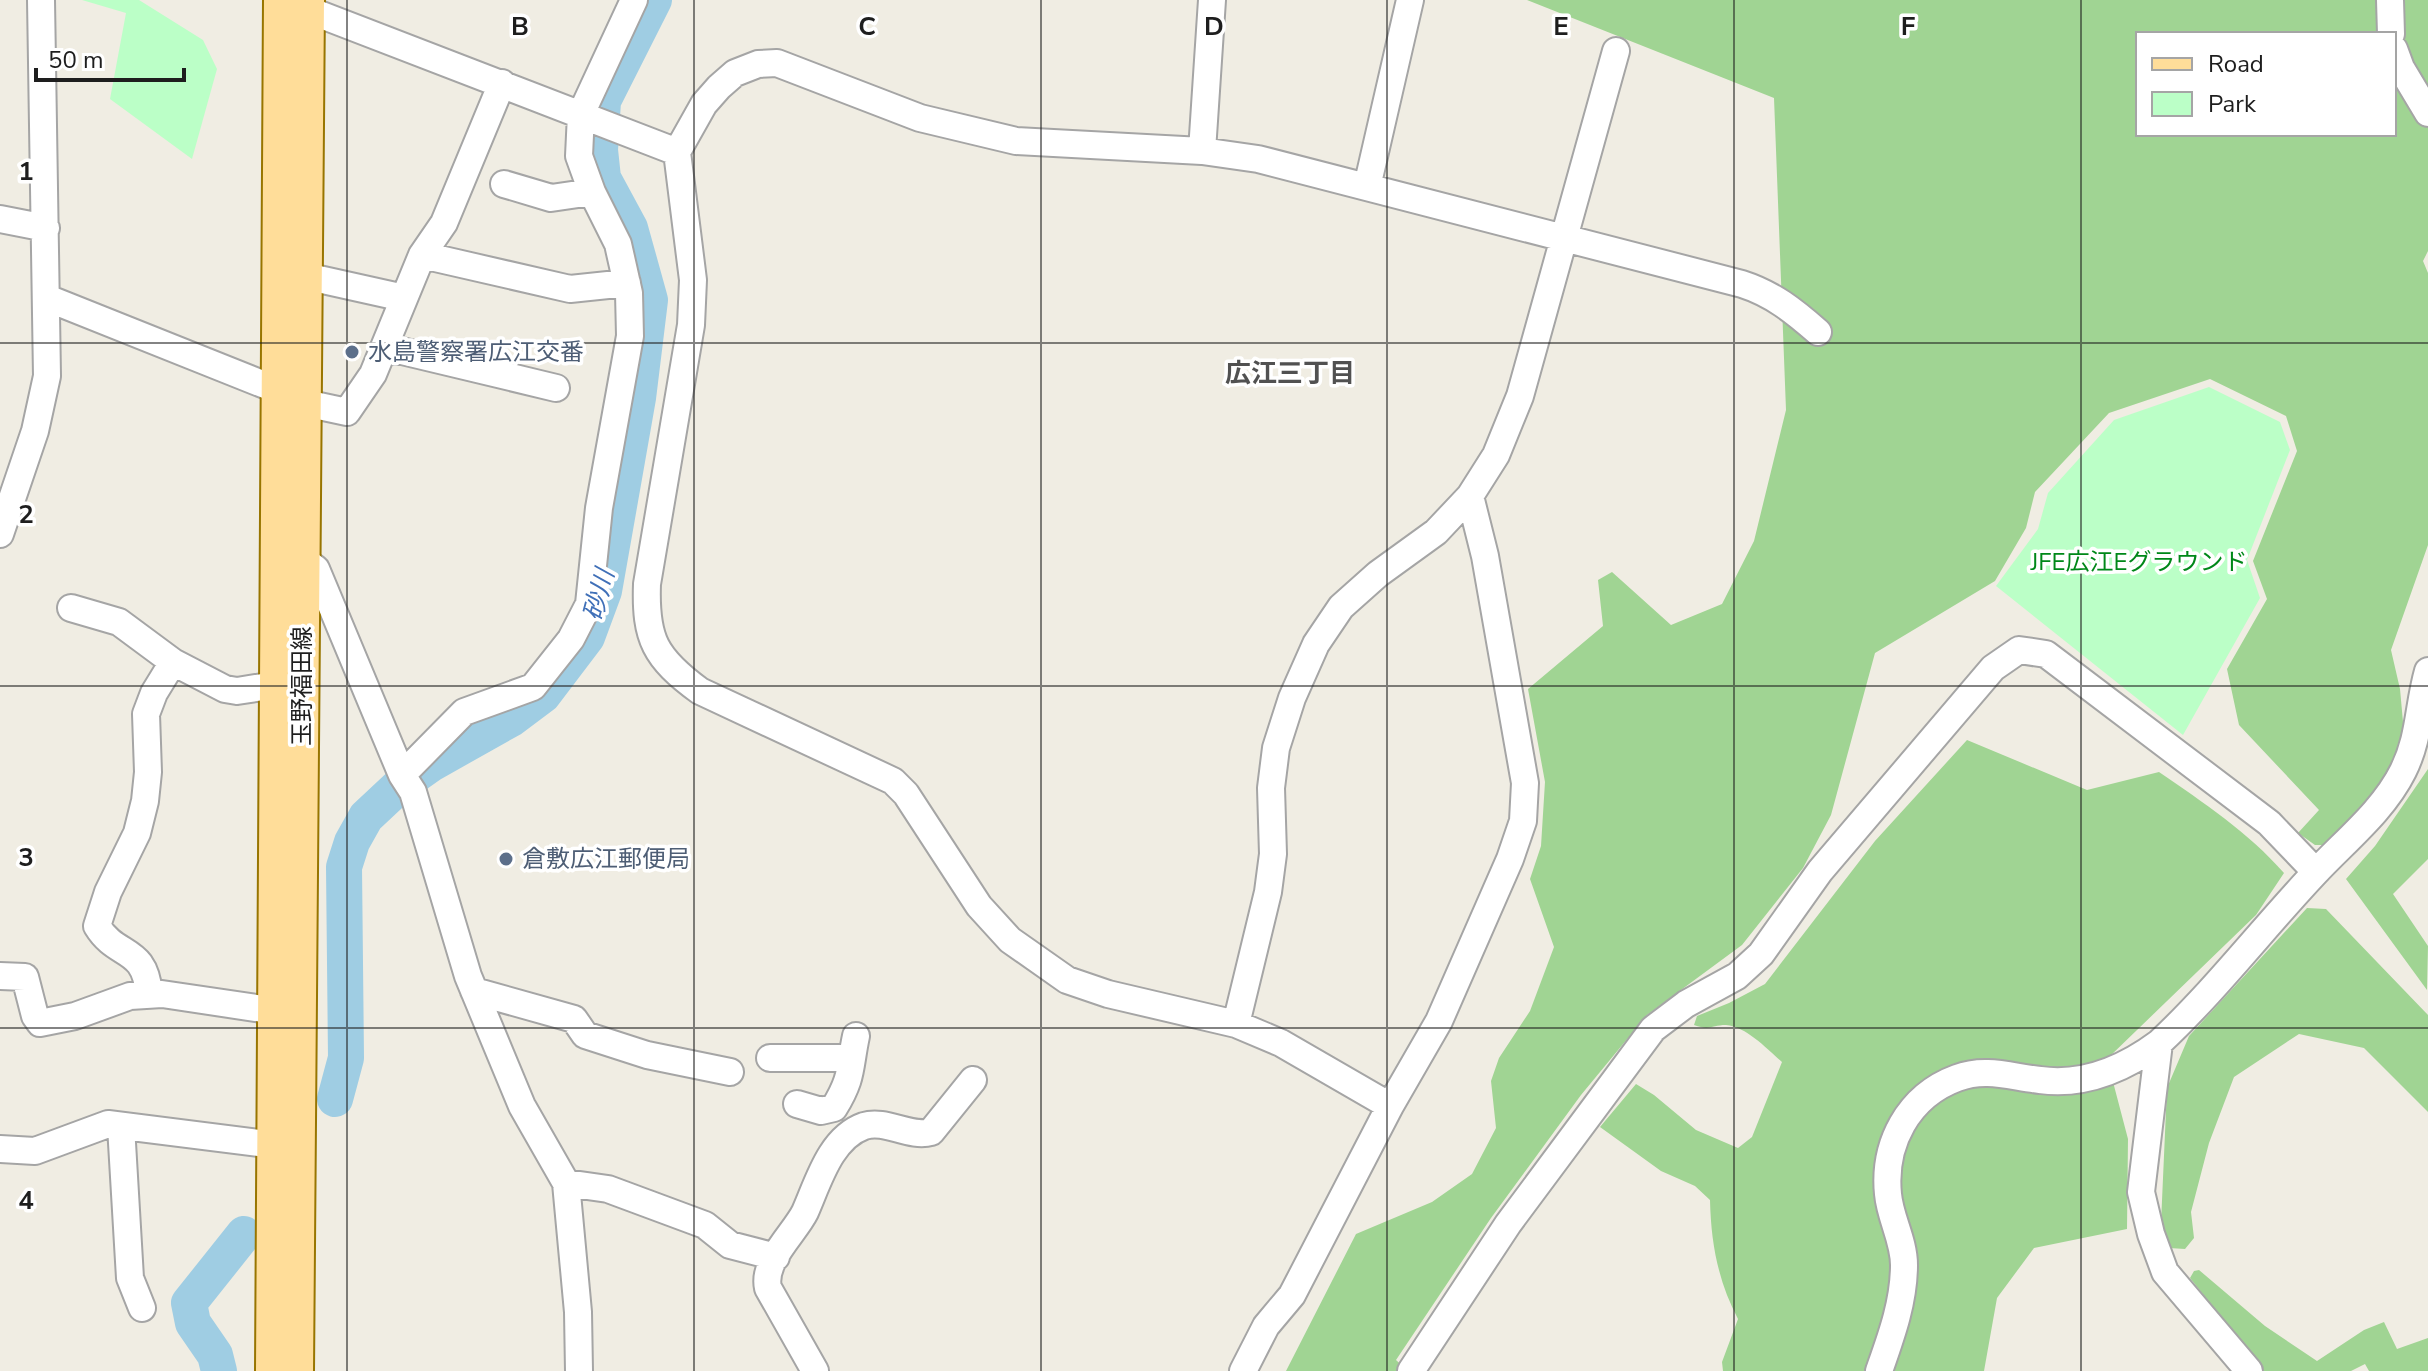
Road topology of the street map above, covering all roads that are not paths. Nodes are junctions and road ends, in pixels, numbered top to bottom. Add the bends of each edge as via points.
1 (41, 0) edge
2 (634, 0) edge
3 (1212, 0) edge
4 (1410, 0) edge
5 (2390, 0) edge
6 (294, 2) edge
7 (2391, 32) edge
8 (1616, 51) dead end
9 (2396, 54) edge
10 (502, 83) junction
11 (2428, 113) edge
12 (581, 114) junction
13 (1202, 151) junction
14 (677, 152) junction
15 (504, 184) dead end
16 (1367, 187) junction
17 (592, 192) junction
18 (0, 219) edge
19 (46, 228) junction
20 (1564, 238) junction
21 (422, 255) junction
22 (305, 276) junction
23 (627, 283) junction
24 (47, 298) junction
25 (404, 298) junction
26 (1818, 332) dead end
27 (382, 351) junction
28 (556, 388) dead end
29 (292, 397) junction
30 (1470, 496) junction
31 (0, 534) edge
32 (303, 559) junction
33 (71, 608) dead end
34 (173, 662) junction
35 (2428, 671) edge
36 (275, 685) junction
37 (408, 783) junction
38 (2316, 872) junction
39 (0, 976) edge
40 (474, 991) junction
41 (149, 994) junction
42 (276, 1011) junction
43 (1236, 1024) junction
44 (2159, 1043) junction
45 (770, 1058) dead end
46 (730, 1072) dead end
47 (973, 1080) dead end
48 (797, 1104) dead end
49 (1390, 1106) junction
50 (834, 1108) junction
51 (121, 1126) junction
52 (849, 1136) junction
53 (274, 1145) junction
54 (0, 1149) edge
55 (566, 1183) junction
56 (776, 1257) junction
57 (142, 1308) dead end
58 (272, 1371) edge
59 (297, 1371) edge
60 (579, 1371) edge
61 (815, 1371) edge
62 (1243, 1371) edge
63 (1411, 1371) edge
64 (1879, 1371) edge
65 (2249, 1371) edge

1 - 19 street
2 - 12 street
3 - 13 street
4 - 16 street
5 - 7 street
6 - 10 street
6 - 22 main road, 玉野福田線
6 - 29 main road, 玉野福田線
8 - 20 street
9 - 11 street
10 - 12 street
10 - 21 street via 444,223
12 - 14 street
12 - 17 street via 579,156
13 - 14 street via 1016,141 920,118 777,63 735,73 719,87
13 - 16 street via 1258,159
14 - 43 street via 693,280 691,325 647,584 646,619 657,651 700,691 893,781 979,906 1010,940 1067,980
15 - 17 street via 551,198
16 - 20 street
17 - 23 street via 618,244
18 - 19 street
19 - 24 street
20 - 26 street via 1766,292
20 - 30 street via 1520,396 1496,455
21 - 23 street via 570,289
21 - 25 street
22 - 25 street
22 - 29 main road, 玉野福田線
23 - 37 street via 630,336 599,508 589,604 571,639 533,687 464,712
24 - 29 street
24 - 31 street via 47,376 35,431
25 - 27 street
27 - 28 street via 402,351
27 - 29 street via 347,412
29 - 32 main road, 玉野福田線
29 - 36 main road, 玉野福田線
30 - 43 street via 1436,532 1341,607 1310,657 1276,748 1268,892
30 - 49 street via 1525,783 1523,821 1496,896 1439,1021
32 - 37 street via 316,569
32 - 59 main road, 玉野福田線
33 - 34 street via 119,622
34 - 36 street via 225,689
34 - 41 street via 146,714 148,772 137,833 97,926 142,964
35 - 38 street via 2419,726 2402,773 2369,819
36 - 42 main road, 玉野福田線
37 - 40 street
38 - 44 street
38 - 63 street via 2269,823 2046,654 2019,650 1993,668 1820,871 1761,954 1737,976 1653,1029 1508,1224
39 - 41 street via 25,977 40,1023
40 - 46 street via 574,1019 585,1035 647,1055
40 - 55 street via 522,1106
41 - 42 street
42 - 53 main road, 玉野福田線
43 - 49 street via 1281,1043
44 - 64 street via 2088,1079 2061,1082 1970,1073 1945,1082 1904,1118 1887,1167 1888,1197 1901,1235 1902,1291
44 - 65 street via 2141,1192 2151,1234 2165,1272
45 - 50 street via 854,1047 854,1066
47 - 52 street via 931,1132 875,1124
48 - 50 street via 821,1111
49 - 62 street via 1292,1295 1266,1326
50 - 52 street
51 - 53 street
51 - 54 street via 108,1124 35,1151
51 - 57 street via 130,1278
52 - 56 street via 816,1181 804,1213
53 - 58 main road, 玉野福田線
55 - 56 street via 608,1189 705,1225 730,1245
55 - 60 street
56 - 61 street via 768,1288

